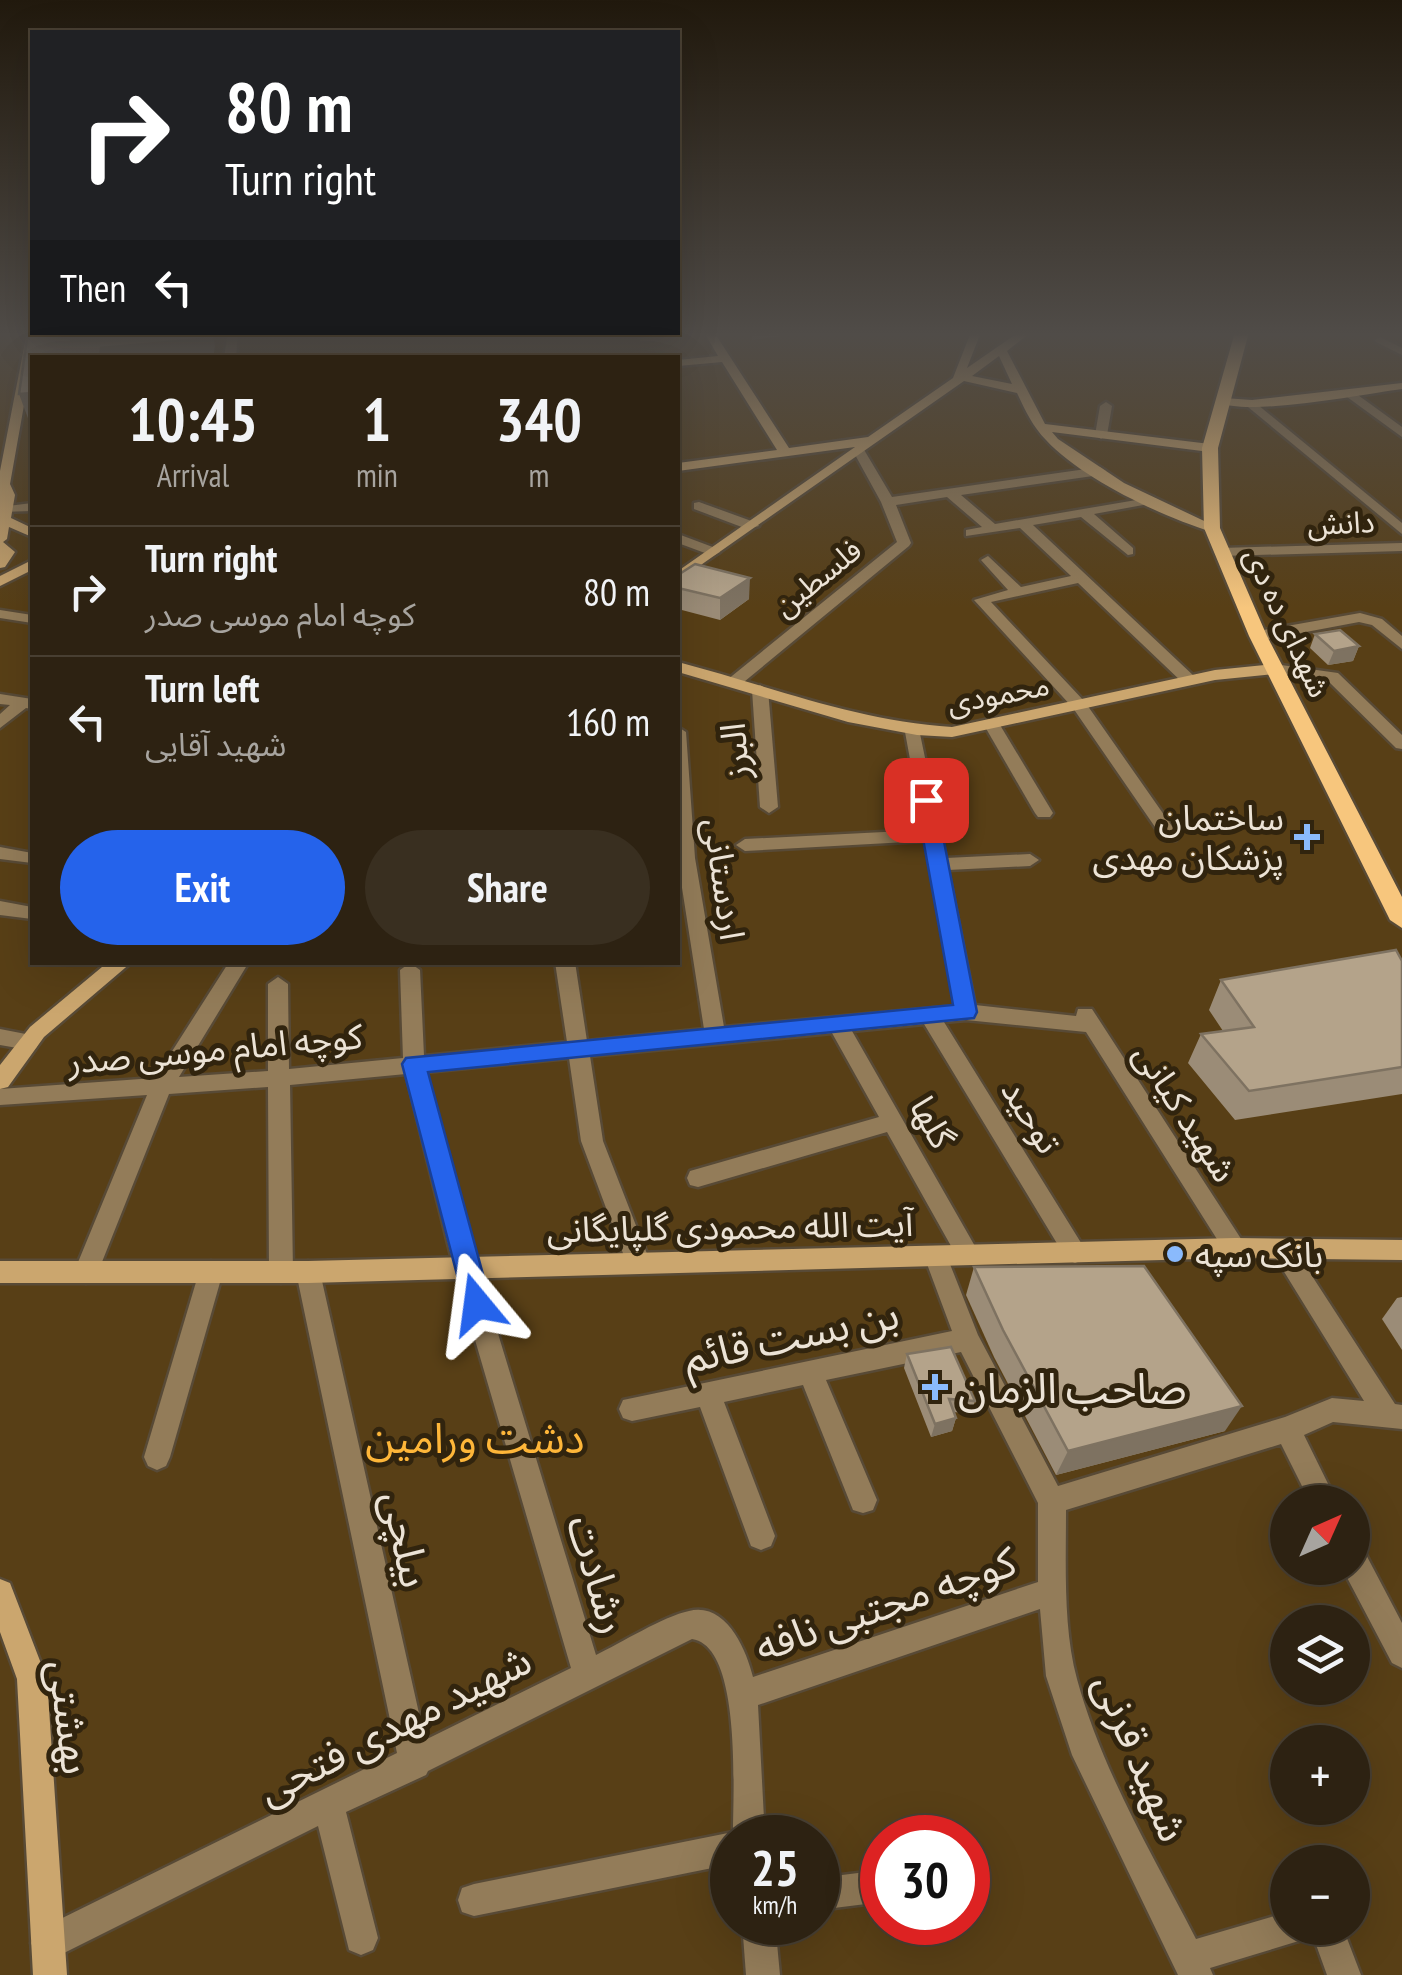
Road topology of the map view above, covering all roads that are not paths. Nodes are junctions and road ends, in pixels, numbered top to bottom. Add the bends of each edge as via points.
1 (14, 424) edge
2 (771, 424) edge
3 (897, 424) edge
4 (1040, 424) edge
5 (1103, 424) edge
6 (1217, 424) edge
7 (1276, 424) edge
8 (1041, 427) junction
9 (1101, 435) junction
10 (876, 440) junction
11 (1210, 448) junction
12 (859, 452) junction
13 (790, 453) junction
14 (680, 466) edge
15 (838, 466) junction
16 (1100, 471) junction
17 (2, 485) edge
18 (950, 493) junction
19 (1148, 500) junction
20 (888, 502) junction
21 (699, 506) dead end
22 (30, 507) edge
23 (1084, 512) junction
24 (4, 515) junction
25 (1024, 523) junction
26 (752, 526) junction
27 (1212, 528) junction
28 (992, 529) junction
29 (1402, 530) edge
30 (30, 532) edge
31 (971, 533) dead end
32 (680, 539) edge
33 (30, 543) edge
34 (1, 544) edge
35 (1402, 547) edge
36 (1128, 550) dead end
37 (713, 552) junction
38 (1221, 552) junction
39 (988, 560) dead end
40 (30, 562) edge
41 (0, 563) edge
42 (30, 563) edge
43 (680, 576) edge
44 (1082, 578) junction
45 (0, 582) edge
46 (1018, 592) junction
47 (0, 614) edge
48 (30, 619) edge
49 (1258, 636) junction
50 (1402, 644) edge
51 (680, 668) edge
52 (1274, 669) junction
53 (1188, 680) junction
54 (732, 682) junction
55 (760, 690) junction
56 (0, 698) edge
57 (27, 704) edge
58 (1079, 705) junction
59 (0, 723) edge
60 (992, 725) junction
61 (913, 732) junction
62 (1402, 744) edge
63 (680, 764) edge
64 (769, 808) dead end
65 (1044, 813) dead end
66 (932, 835) junction
67 (1170, 836) dead end
68 (745, 845) dead end
69 (0, 854) edge
70 (29, 858) dead end
71 (1030, 860) dead end
72 (938, 864) junction
73 (0, 908) edge
74 (30, 913) edge
75 (1402, 920) edge
76 (118, 965) edge
77 (237, 965) edge
78 (565, 965) edge
79 (410, 970) dead end
80 (278, 984) dead end
81 (966, 1012) junction
82 (930, 1016) junction
83 (1087, 1018) joint
84 (837, 1023) junction
85 (715, 1035) junction
86 (0, 1037) edge
87 (30, 1042) junction
88 (578, 1047) junction
89 (414, 1064) junction
90 (281, 1078) junction
91 (0, 1080) edge
92 (162, 1087) junction
93 (0, 1098) edge
94 (893, 1122) junction
95 (698, 1178) dead end
96 (1235, 1248) junction
97 (1282, 1249) junction
98 (1402, 1250) edge
99 (1075, 1253) junction
100 (936, 1256) junction
101 (968, 1256) junction
102 (638, 1264) junction
103 (466, 1268) junction
104 (0, 1272) edge
105 (86, 1272) junction
106 (212, 1272) junction
107 (294, 1272) junction
108 (966, 1339) junction
109 (810, 1372) junction
110 (708, 1393) junction
111 (632, 1408) dead end
112 (1395, 1416) edge
113 (1286, 1429) junction
114 (157, 1457) dead end
115 (1315, 1485) edge
116 (863, 1500) dead end
117 (1052, 1501) junction
118 (761, 1536) dead end
119 (1366, 1585) edge
120 (1052, 1591) junction
121 (0, 1593) edge
122 (1402, 1654) edge
123 (586, 1674) junction
124 (745, 1695) junction
125 (415, 1764) junction
126 (329, 1806) junction
127 (748, 1815) edge
128 (710, 1852) edge
129 (474, 1900) dead end
130 (1270, 1936) edge
131 (361, 1938) dead end
132 (48, 1943) junction
133 (760, 1945) edge
134 (1334, 1945) edge
135 (1191, 1966) edge
136 (50, 1975) edge
137 (763, 1975) edge
138 (1344, 1975) edge

1 - 17 main road
2 - 13 main road
3 - 10 main road
4 - 8 main road
5 - 9 street
6 - 11 main road, شهدای ده دی
7 - 29 street
8 - 9 main road
8 - 16 main road
9 - 11 main road
10 - 12 main road
10 - 13 main road
11 - 27 main road, شهدای ده دی
12 - 15 main road
12 - 20 street
13 - 14 main road
13 - 15 main road
15 - 26 main road
16 - 18 street
16 - 19 main road
17 - 24 main road via 8,495
18 - 20 street
18 - 28 street
19 - 23 street
19 - 27 main road
20 - 54 street, فلسطین via 904,543
21 - 26 street
22 - 24 street
23 - 25 street
23 - 36 street
24 - 30 main road
24 - 34 main road
25 - 28 street
25 - 44 street
26 - 37 main road
27 - 38 main road, شهدای ده دی
28 - 31 street
32 - 37 street
33 - 34 main road
34 - 41 main road via 8,556
35 - 38 street, دانش
37 - 43 main road
38 - 49 main road, شهدای ده دی
39 - 46 street
40 - 41 main road
42 - 45 main road
44 - 46 street
44 - 53 street
46 - 58 street via 981,600
47 - 48 street
49 - 50 street via 1360,617
49 - 52 main road, شهدای ده دی
51 - 54 main road, محمودی
52 - 53 main road, محمودی
52 - 62 street via 1332,676
52 - 75 main road, شهدای ده دی
53 - 58 main road, محمودی
54 - 55 main road, محمودی
55 - 61 main road, محمودی
55 - 64 street, البرز
56 - 57 street
57 - 59 street
58 - 60 main road, محمودی
58 - 67 street
60 - 61 main road, محمودی
60 - 65 street
61 - 66 street
63 - 85 street, اردستانی via 686,858
66 - 68 street
66 - 72 street
69 - 70 street
71 - 72 street
72 - 81 street
73 - 74 street
76 - 87 main road
77 - 92 street
78 - 88 street
79 - 89 street, رشادت
80 - 90 street, بیلچی
81 - 82 street, کوچه امام موسی صدر
81 - 83 street, کوچه امام موسی صدر
82 - 84 street, کوچه امام موسی صدر
82 - 99 street, توحید
83 - 96 street, شهید کیانی
84 - 85 street, کوچه امام موسی صدر
84 - 94 street, گلها
85 - 88 street, کوچه امام موسی صدر
86 - 87 street
87 - 91 main road
88 - 89 street, کوچه امام موسی صدر
88 - 102 street via 592,1141
89 - 90 street, کوچه امام موسی صدر
89 - 103 street, رشادت
90 - 92 street, کوچه امام موسی صدر
90 - 107 street, بیلچی
92 - 93 street, کوچه امام موسی صدر
92 - 105 street
94 - 95 street
94 - 101 street, گلها
96 - 97 main road, آیت الله محمودی گلپایگانی
96 - 99 main road, آیت الله محمودی گلپایگانی
97 - 98 main road, آیت الله محمودی گلپایگانی
97 - 112 street
99 - 101 main road, آیت الله محمودی گلپایگانی
100 - 101 main road, آیت الله محمودی گلپایگانی
100 - 102 main road, آیت الله محمودی گلپایگانی
100 - 108 street
102 - 103 main road, آیت الله محمودی گلپایگانی
103 - 107 main road, آیت الله محمودی گلپایگانی
103 - 123 street, رشادت
104 - 105 main road, آیت الله محمودی گلپایگانی
105 - 106 main road, آیت الله محمودی گلپایگانی
106 - 107 main road, آیت الله محمودی گلپایگانی
106 - 114 street
107 - 125 street, بیلچی
108 - 109 street, بن بست قائم
108 - 117 street
109 - 110 street, بن بست قائم
109 - 116 street
110 - 111 street, بن بست قائم
110 - 118 street
112 - 113 street via 1332,1410
113 - 115 street
113 - 117 street
117 - 120 street, شهید قرنی
119 - 122 street
120 - 124 street, کوچه مجتبی نافه
120 - 135 street, شهید قرنی via 1061,1676 1087,1755
121 - 132 main road, بهشتی via 32,1679
123 - 124 street, شهید مهدی فتحی via 691,1624 711,1628 726,1644
123 - 125 street, شهید مهدی فتحی
124 - 127 street
125 - 126 street, شهید مهدی فتحی
126 - 131 street
126 - 132 street, شهید مهدی فتحی
128 - 129 street
130 - 135 street
132 - 136 main road, بهشتی
133 - 137 street
134 - 138 street

